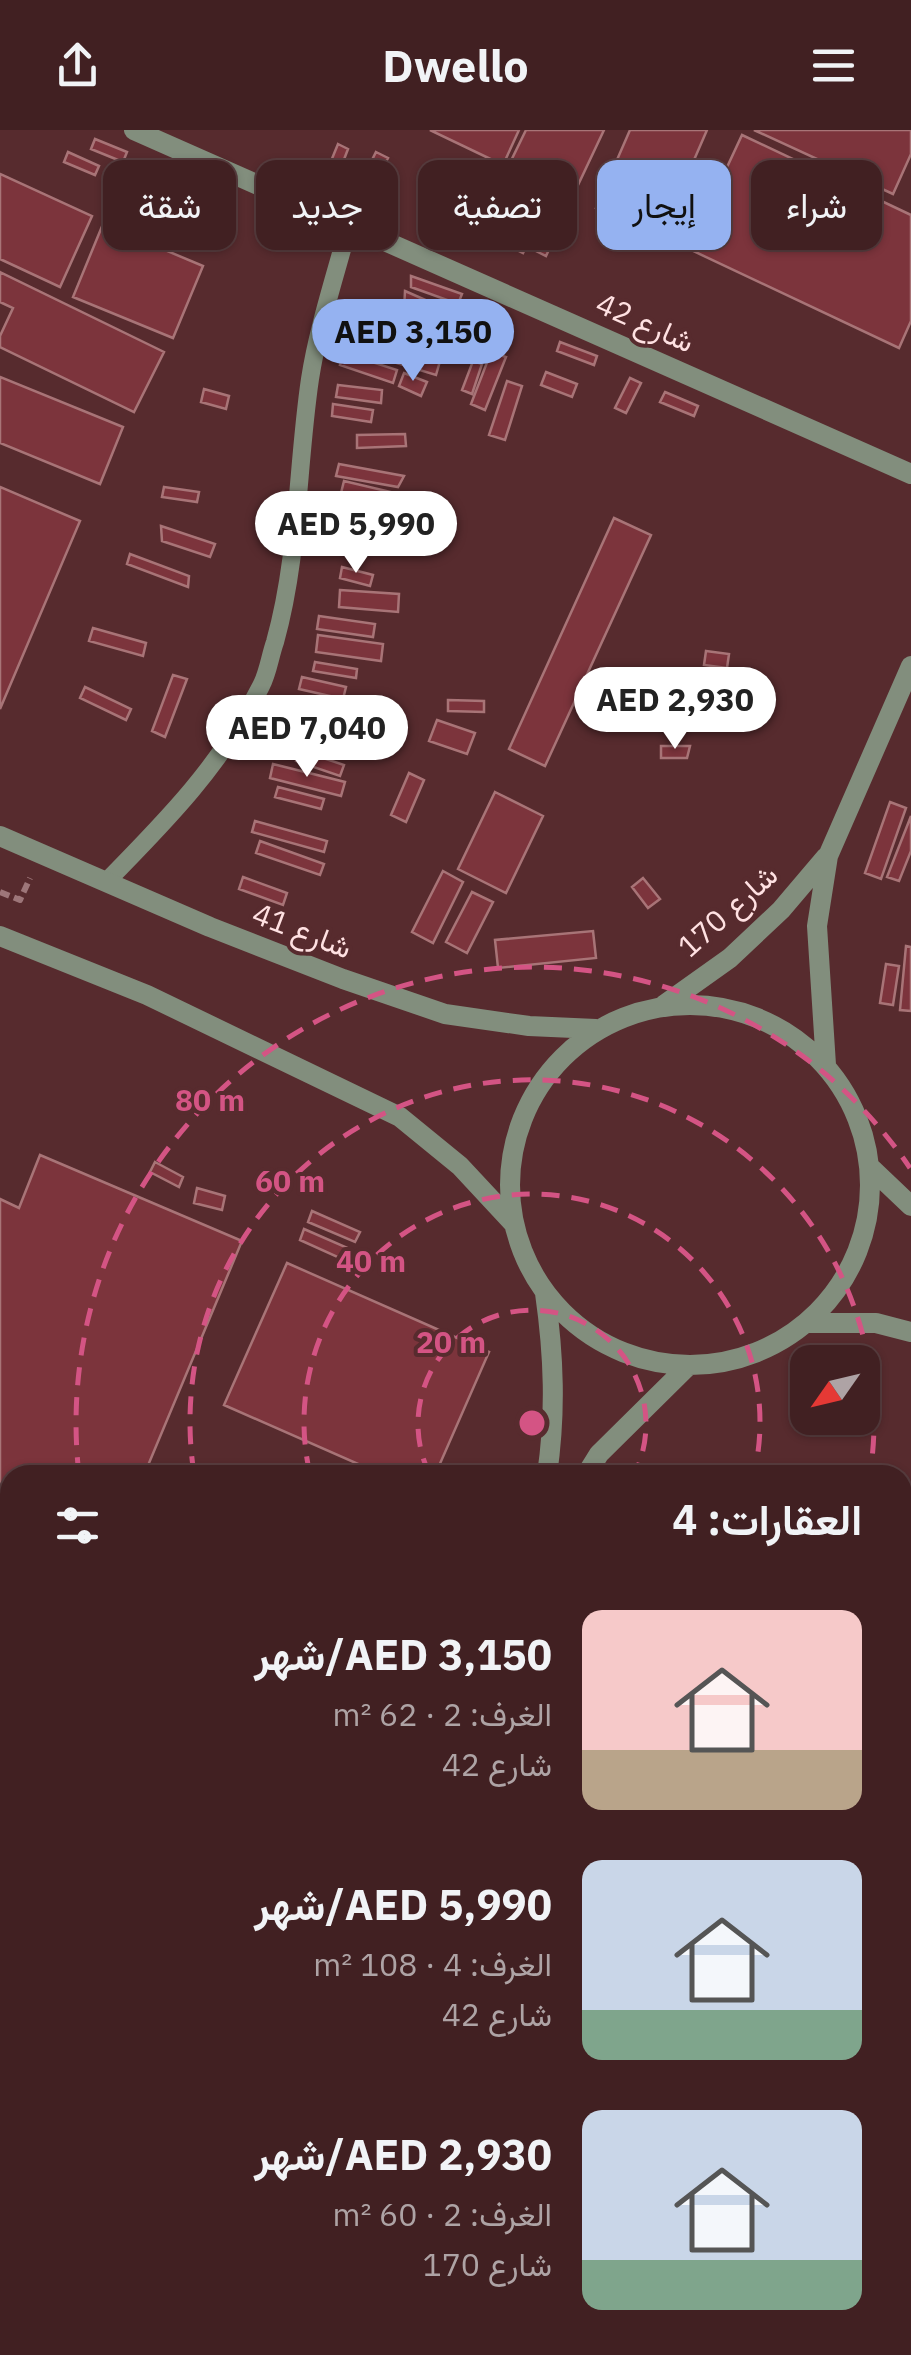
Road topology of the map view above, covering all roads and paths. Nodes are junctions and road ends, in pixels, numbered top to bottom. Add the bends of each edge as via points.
1 (134, 130) edge
2 (256, 183) edge
3 (398, 245) edge
4 (343, 250) edge
5 (911, 474) edge
6 (911, 666) edge
7 (0, 836) edge
8 (42, 854) junction
9 (828, 856) junction
10 (106, 882) junction
11 (0, 892) edge
12 (0, 936) edge
13 (664, 1005) junction
14 (596, 1029) junction
15 (826, 1065) junction
16 (871, 1168) junction
17 (911, 1206) edge
18 (514, 1222) junction
19 (545, 1294) junction
20 (809, 1323) junction
21 (911, 1332) edge
22 (687, 1367) junction
23 (548, 1465) edge
24 (592, 1465) edge

1 - 2 street, شارع 42
3 - 5 street, شارع 42
4 - 10 lane via 311,374 294,551 263,683 188,798
6 - 9 street, شارع 170
7 - 8 street, شارع 41
8 - 10 street, شارع 41
8 - 11 path via 20,900
9 - 13 street, شارع 170 via 730,958
9 - 15 street, شارع 170 via 817,926
10 - 14 street, شارع 41 via 343,980 445,1014
12 - 18 street via 147,996 400,1117
13 - 14 street
13 - 15 street via 724,1006 780,1027
14 - 18 street via 561,1056 534,1092 516,1134 509,1178
15 - 16 street via 856,1113
16 - 17 street
16 - 20 street via 867,1226 853,1262
18 - 19 street
19 - 22 street via 584,1332 633,1356
19 - 23 street via 554,1359
20 - 21 street via 876,1323
20 - 22 street via 752,1356
22 - 24 street

